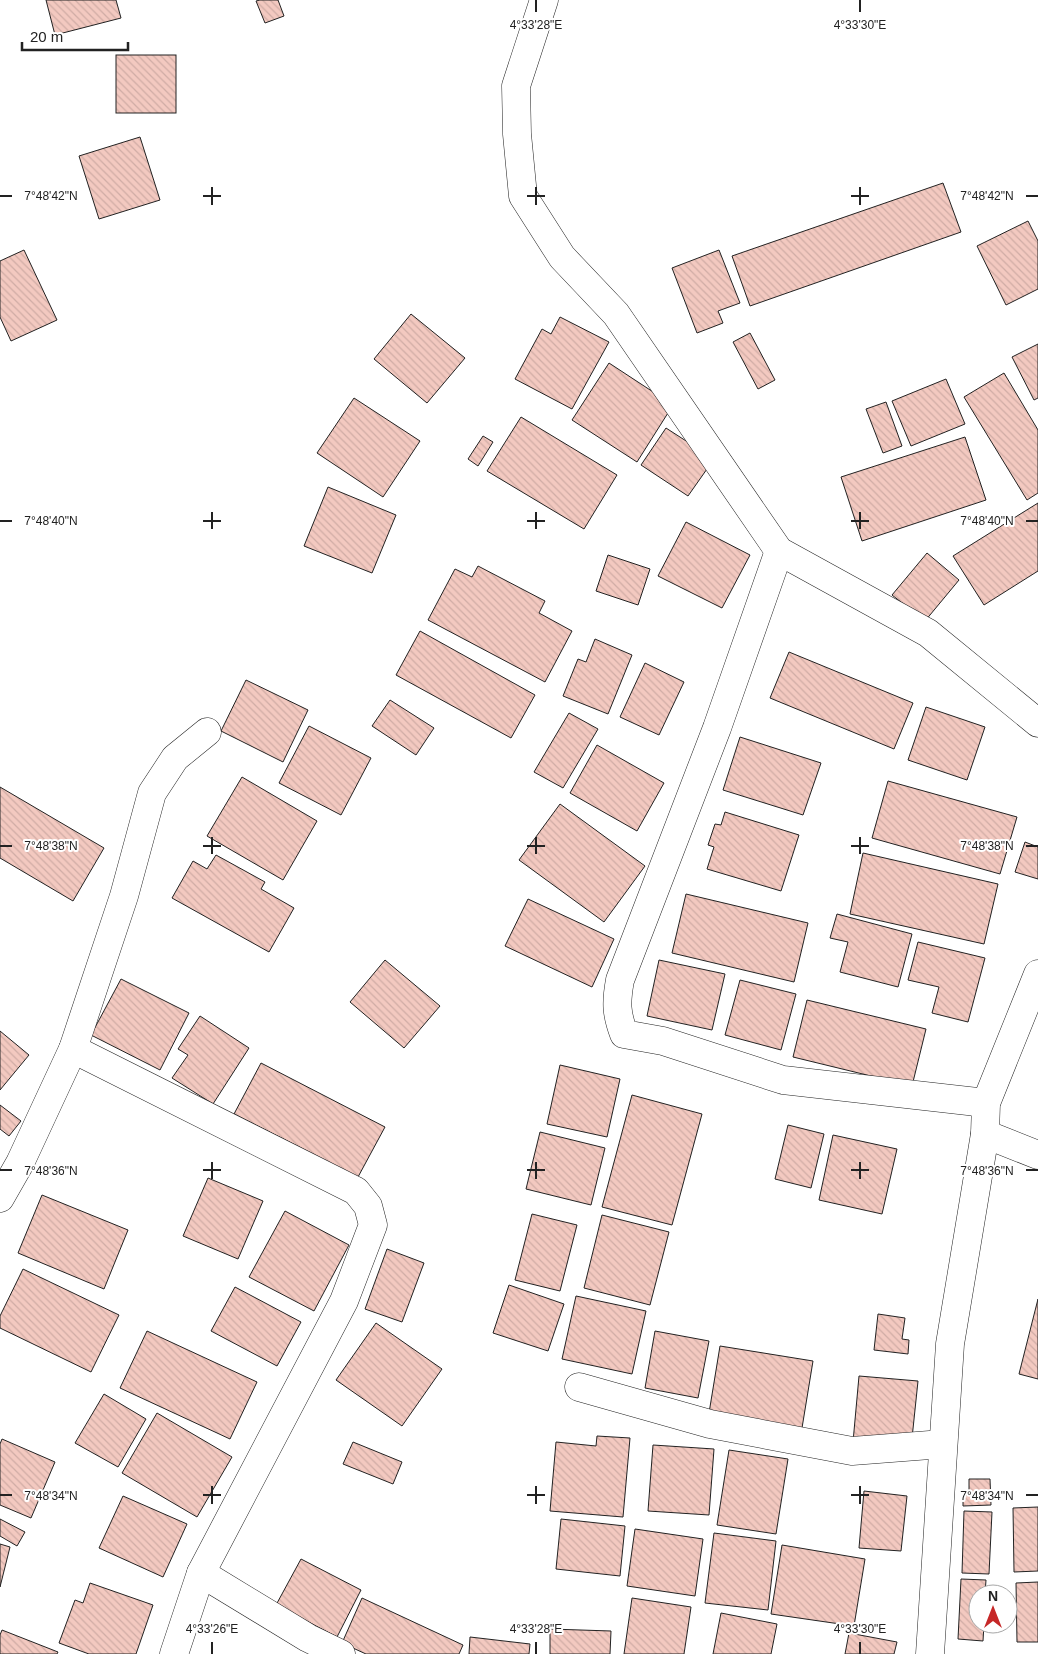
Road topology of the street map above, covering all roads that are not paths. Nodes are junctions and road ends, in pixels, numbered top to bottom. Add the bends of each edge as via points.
1 (544, 0) edge
2 (779, 551) junction
3 (1038, 723) edge
4 (207, 732) dead end
5 (1038, 974) edge
6 (73, 1049) junction
7 (986, 1103) junction
8 (985, 1134) junction
9 (1038, 1155) edge
10 (0, 1198) edge
11 (579, 1387) dead end
12 (943, 1444) junction
13 (201, 1573) junction
14 (174, 1654) edge
15 (341, 1654) edge
16 (930, 1654) edge

1 - 2 street via 516,86 524,196 562,257 616,314
2 - 3 street via 928,633
2 - 7 street via 717,728 620,980 616,1002 618,1018 624,1034 663,1041 783,1080
4 - 6 street via 175,758 152,793 124,896
5 - 7 street
6 - 10 street via 20,1163
6 - 13 street via 356,1191 368,1206 373,1225 344,1301
7 - 8 street
8 - 9 street
8 - 12 street via 950,1344
11 - 12 street via 710,1424 852,1451
12 - 16 street
13 - 14 street
13 - 15 street via 308,1638

